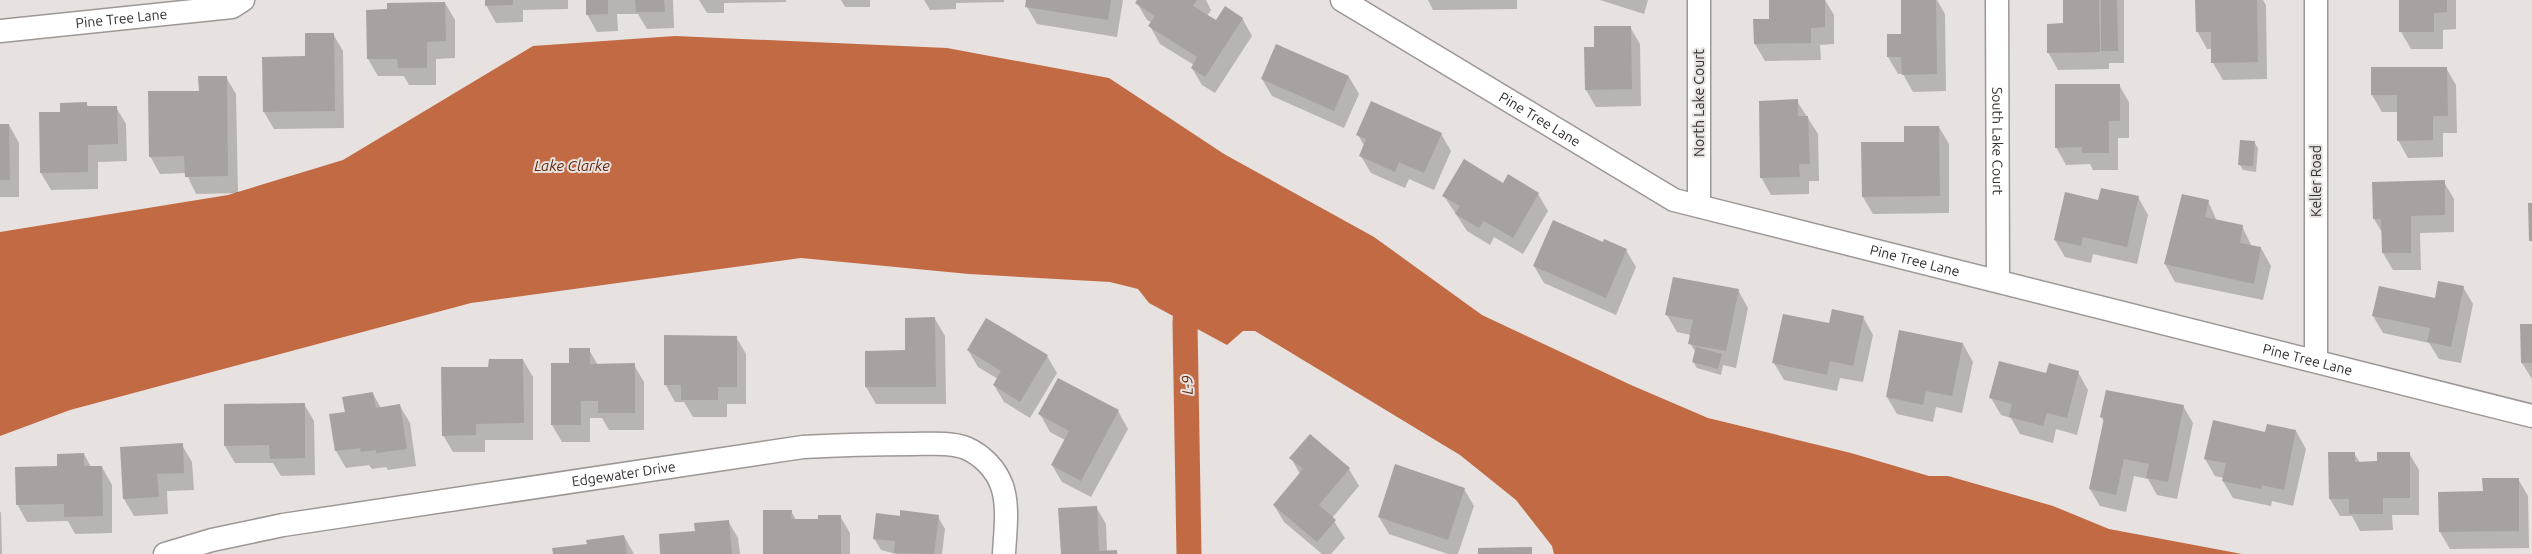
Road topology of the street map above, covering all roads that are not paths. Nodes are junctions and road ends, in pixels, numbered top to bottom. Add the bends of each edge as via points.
1 (243, 0) edge
2 (1342, 0) edge
3 (1699, 0) edge
4 (1997, 0) edge
5 (2316, 0) edge
6 (0, 31) edge
7 (1699, 206) junction
8 (1998, 281) junction
9 (2316, 361) junction
10 (2532, 416) edge
11 (165, 554) edge
12 (1004, 554) edge

1 - 6 street, Pine Tree Lane via 232,6
2 - 7 street, Pine Tree Lane via 1674,200
3 - 7 street, North Lake Court
4 - 8 street, South Lake Court
5 - 9 street, Keller Road
7 - 8 street, Pine Tree Lane
8 - 9 street, Pine Tree Lane
9 - 10 street, Pine Tree Lane
11 - 12 street, Edgewater Drive via 283,525 802,447 858,444 948,444 982,457 994,470 1002,487

